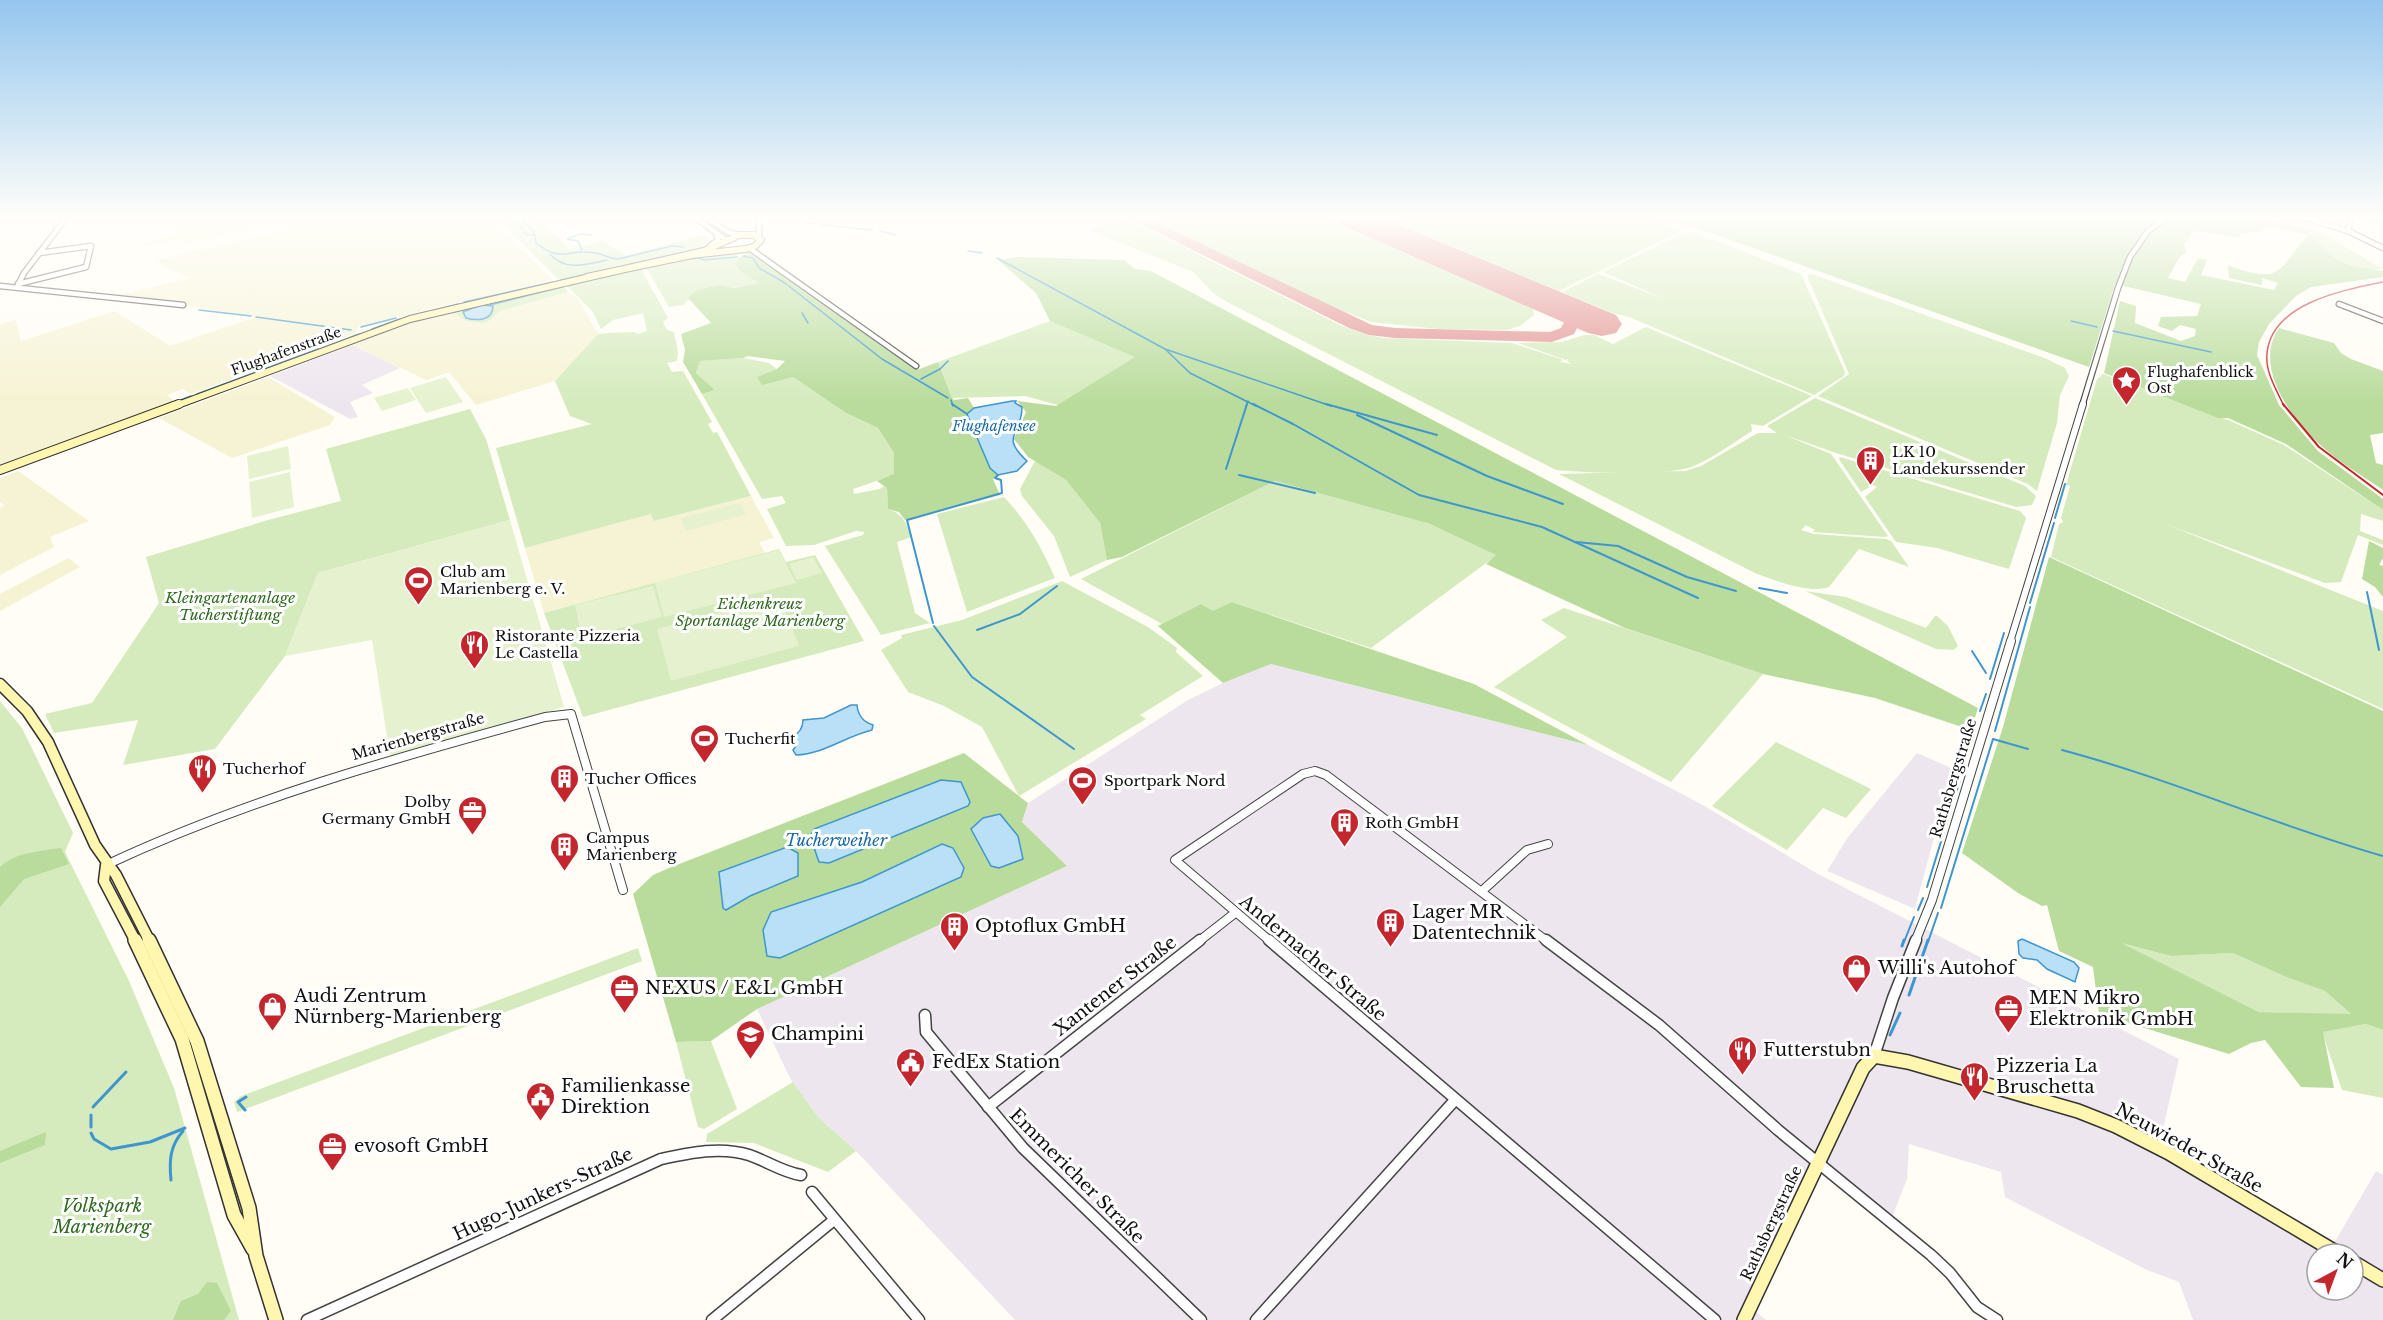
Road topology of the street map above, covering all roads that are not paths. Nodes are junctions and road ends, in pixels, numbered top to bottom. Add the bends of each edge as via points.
1 (21, 280) edge
2 (40, 280) edge
3 (576, 280) edge
4 (794, 280) edge
5 (2122, 280) edge
6 (0, 286) edge
7 (17, 286) junction
8 (2339, 304) dead end
9 (183, 305) dead end
10 (2383, 321) edge
11 (916, 366) dead end
12 (0, 470) edge
13 (0, 684) edge
14 (1548, 844) dead end
15 (106, 865) junction
16 (623, 890) dead end
17 (1482, 891) junction
18 (1235, 913) junction
19 (165, 1001) junction
20 (180, 1002) junction
21 (925, 1015) dead end
22 (1874, 1056) junction
23 (1455, 1100) junction
24 (988, 1107) junction
25 (1818, 1162) junction
26 (801, 1175) dead end
27 (812, 1192) dead end
28 (834, 1220) junction
29 (2319, 1242) edge
30 (256, 1256) junction
31 (2365, 1269) edge
32 (2383, 1280) edge
33 (276, 1320) edge
34 (307, 1320) edge
35 (712, 1320) edge
36 (919, 1320) edge
37 (1201, 1320) edge
38 (1256, 1320) edge
39 (1715, 1320) edge
40 (1744, 1320) edge
41 (1997, 1320) edge

1 - 7 street
2 - 7 street
3 - 12 main road, Flughafenstraße via 406,321
4 - 11 street
5 - 22 street, Rathsbergstraße via 1932,900
6 - 7 street
7 - 9 street
8 - 10 street
13 - 15 main road via 32,716
14 - 17 street via 1527,850
15 - 16 street, Marienbergstraße via 172,834 279,793 545,717 571,714
15 - 19 main road via 104,881
15 - 20 main road via 116,875
17 - 18 street, Andernacher Straße via 1326,775 1315,771 1303,774 1175,860
17 - 25 street, Andernacher Straße via 1659,1025
18 - 23 street, Andernacher Straße
18 - 24 street, Xantener Straße
19 - 20 main road
19 - 30 main road via 188,1056 234,1215
20 - 30 main road via 197,1041 246,1197
21 - 24 street, Emmericher Straße via 926,1032
22 - 25 main road, Rathsbergstraße via 1863,1068
22 - 29 main road, Neuwieder Straße via 1919,1065 2078,1111 2116,1126
23 - 38 street
23 - 39 street, Andernacher Straße
24 - 37 street, Emmericher Straße via 1023,1149
25 - 40 main road, Rathsbergstraße
25 - 41 street, Andernacher Straße via 1931,1255 1977,1307
26 - 34 street, Hugo-Junkers-Straße via 726,1151 695,1151 661,1159
27 - 28 street
28 - 35 street
28 - 36 street
30 - 33 main road
31 - 32 main road

